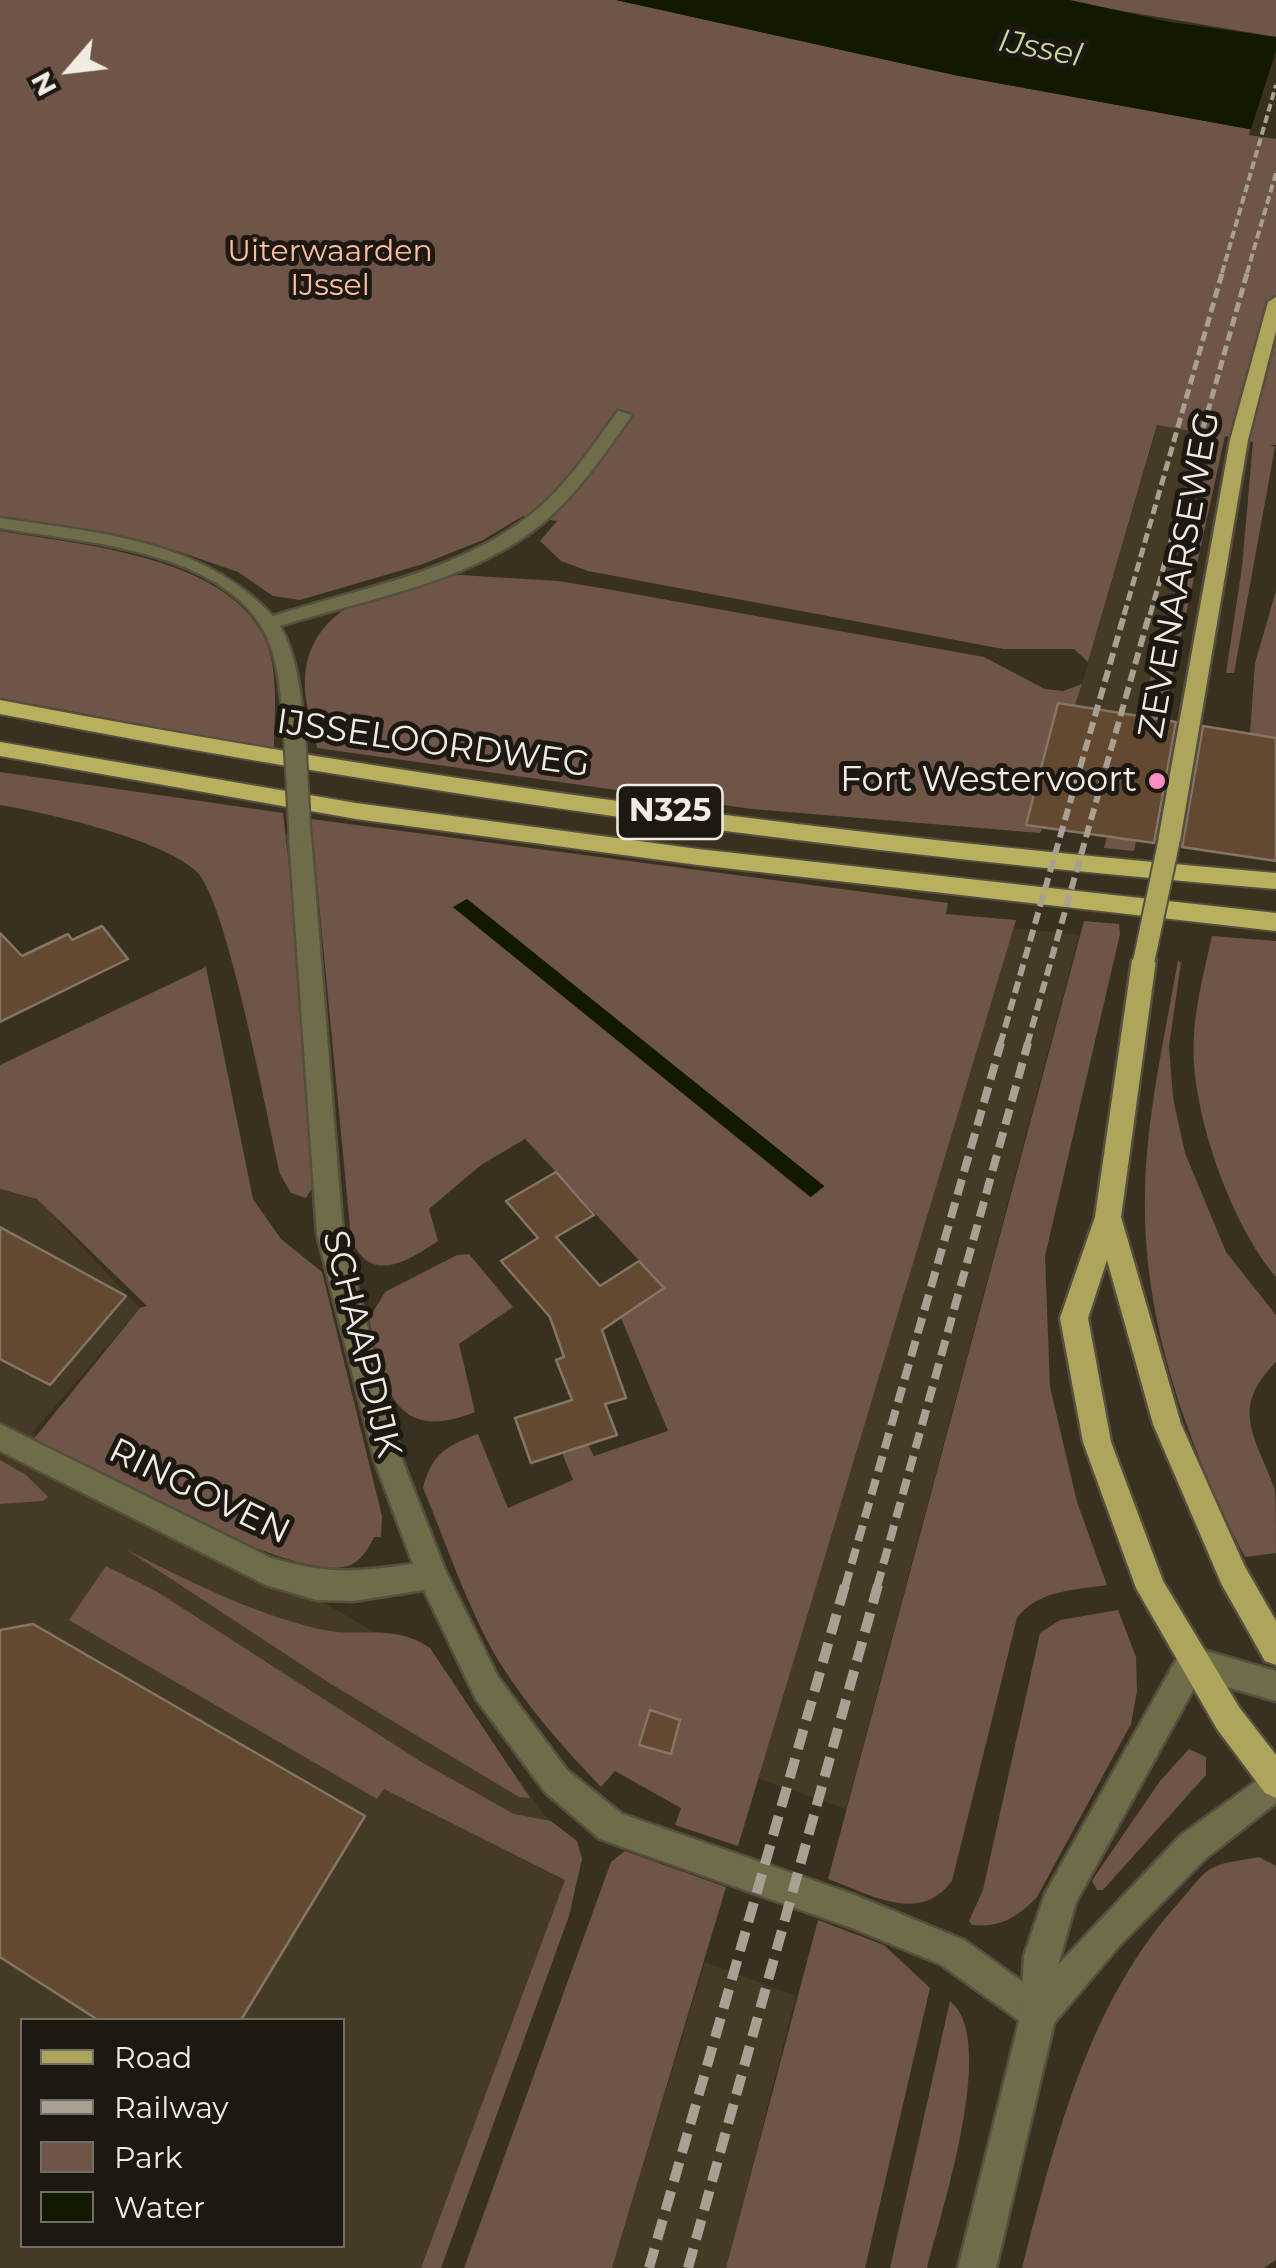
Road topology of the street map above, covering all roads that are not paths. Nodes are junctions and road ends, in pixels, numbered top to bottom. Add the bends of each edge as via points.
1 (1276, 302) edge
2 (624, 416) dead end
3 (0, 523) edge
4 (269, 623) junction
5 (0, 706) edge
6 (0, 750) edge
7 (1276, 882) edge
8 (1276, 922) edge
9 (1108, 1217) junction
10 (0, 1437) edge
11 (432, 1575) junction
12 (1276, 1650) edge
13 (1192, 1662) junction
14 (1276, 1686) edge
15 (1276, 1783) edge
16 (1039, 2014) junction
17 (977, 2268) edge

1 - 9 main road, ZEVENAARSEWEG, bridge via 1239,440 1144,960
2 - 4 street via 568,489 501,542
3 - 4 street, SCHAAPDIJK via 176,558 229,580
4 - 11 street, SCHAAPDIJK, bridge via 288,675 294,724 330,1234 389,1462
5 - 7 highway, IJSSELOORDWEG / N325 via 341,768 1000,858
6 - 8 highway, N325 via 394,816 698,857
9 - 12 main road, ZEVENAARSEWEG via 1167,1424 1233,1574
9 - 13 main road, ZEVENAARSEWEG via 1074,1318 1103,1458 1151,1588
10 - 11 street, RINGOVEN via 266,1571 317,1586
11 - 16 street, SCHAAPDIJK via 487,1688 556,1781 612,1828 952,1952
13 - 14 street
13 - 15 main road, ZEVENAARSEWEG
13 - 16 street via 1062,1894 1040,1956
15 - 16 street via 1193,1847
16 - 17 street

